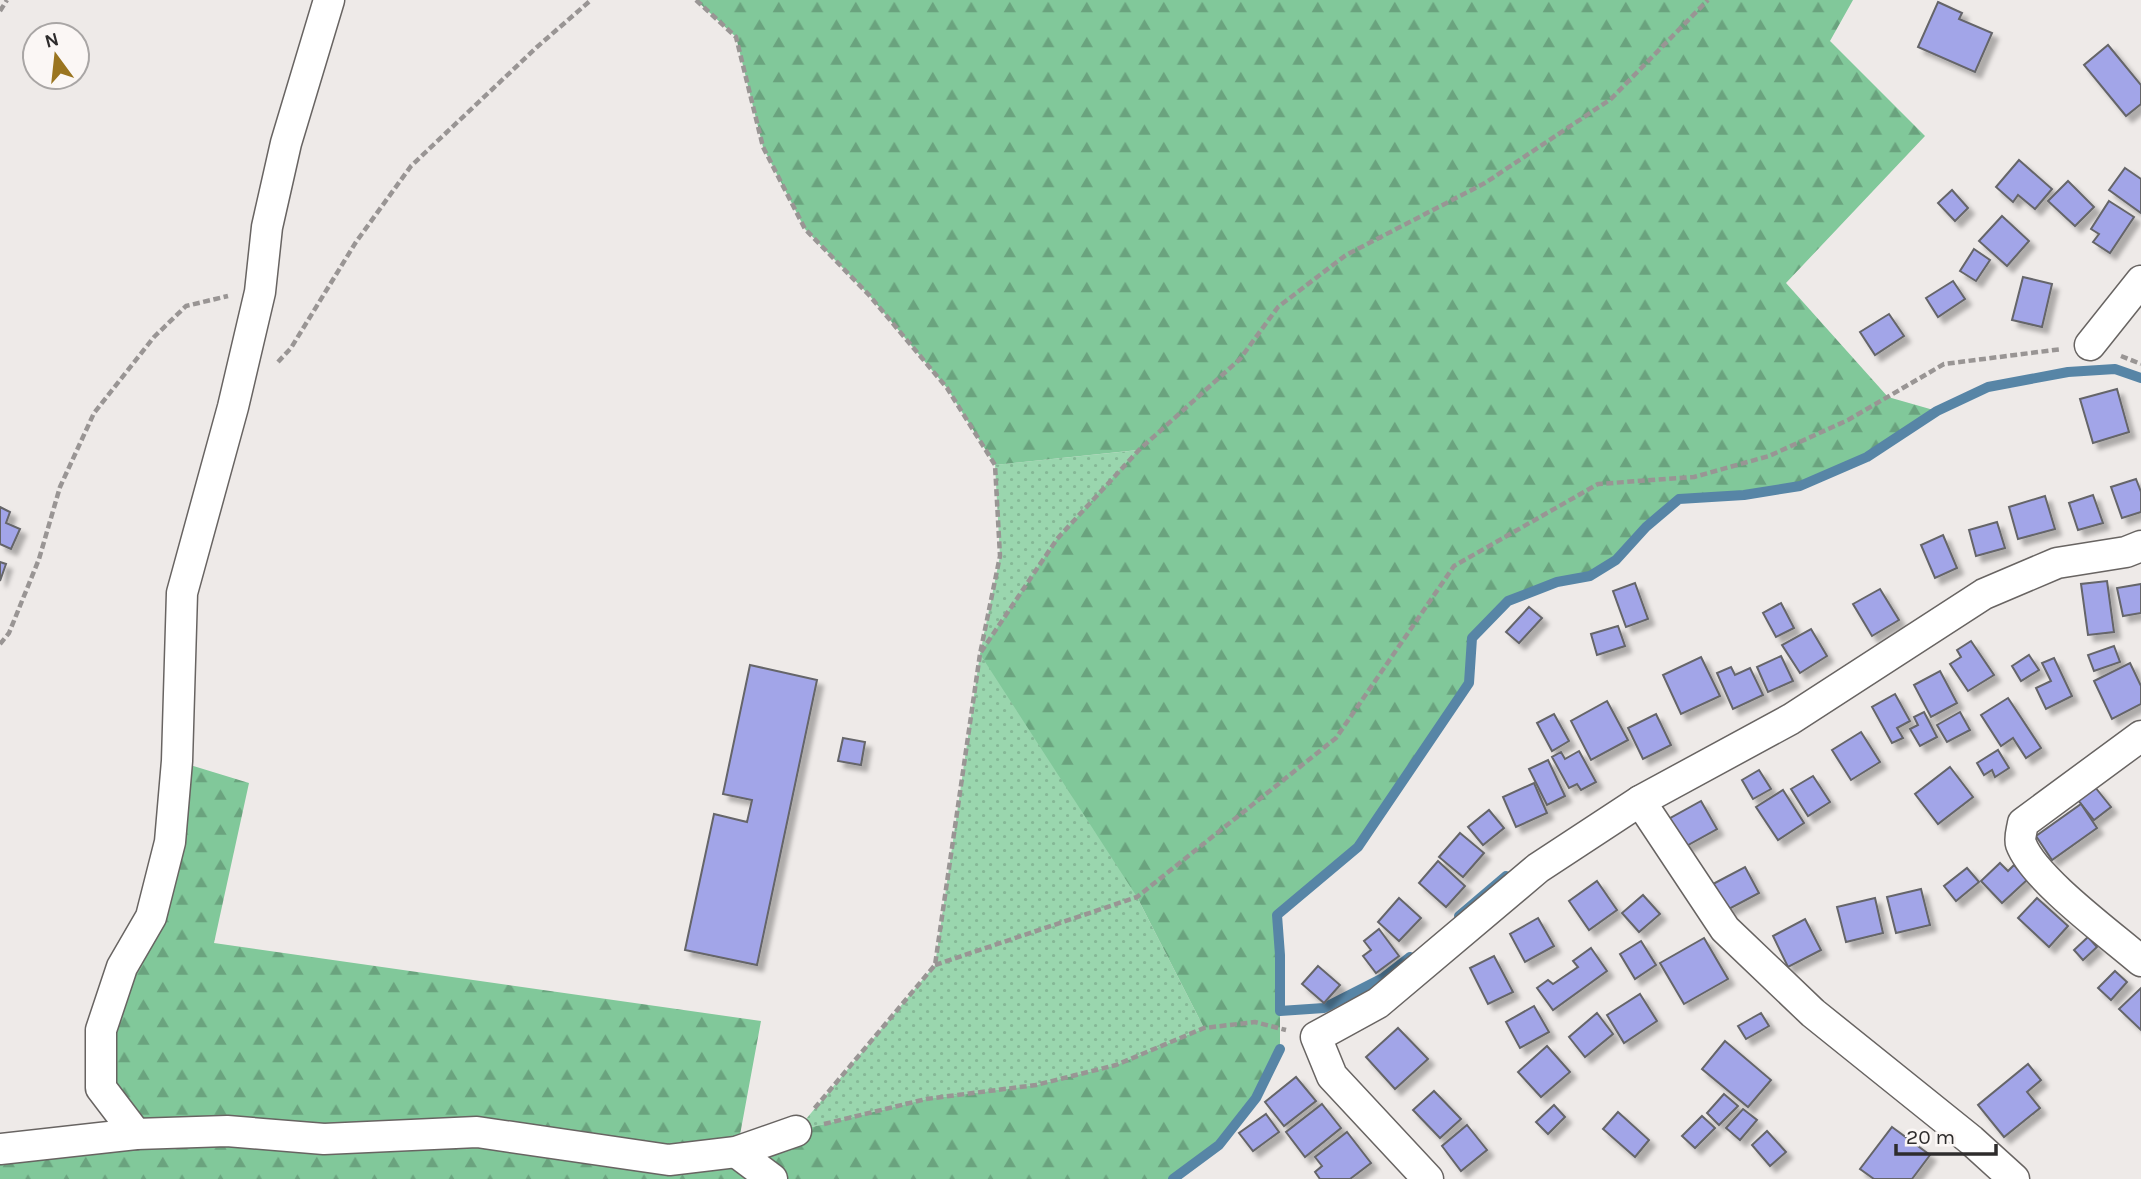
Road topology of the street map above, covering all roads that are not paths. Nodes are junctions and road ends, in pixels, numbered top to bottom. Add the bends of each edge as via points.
1 (329, 0) edge
2 (2141, 281) edge
3 (2090, 345) road end
4 (2141, 546) edge
5 (2141, 736) edge
6 (1640, 801) junction
7 (2141, 961) edge
8 (796, 1131) road end
9 (136, 1134) junction
10 (0, 1149) edge
11 (736, 1152) junction
12 (772, 1179) edge
13 (1428, 1179) edge
14 (2014, 1179) edge

1 - 9 street via 286,143 267,227 260,292 182,593 170,842 151,917 122,967 101,1030 100,1088
2 - 3 street
4 - 6 street via 2057,563 1984,594 1791,719
5 - 7 street via 2023,823 2020,842 2060,893
6 - 13 street via 1538,868 1378,1003 1316,1037 1332,1076
6 - 14 street via 1725,929 1813,1013
8 - 11 street
9 - 10 street
9 - 11 street via 227,1132 324,1139 477,1132 669,1160
11 - 12 street

